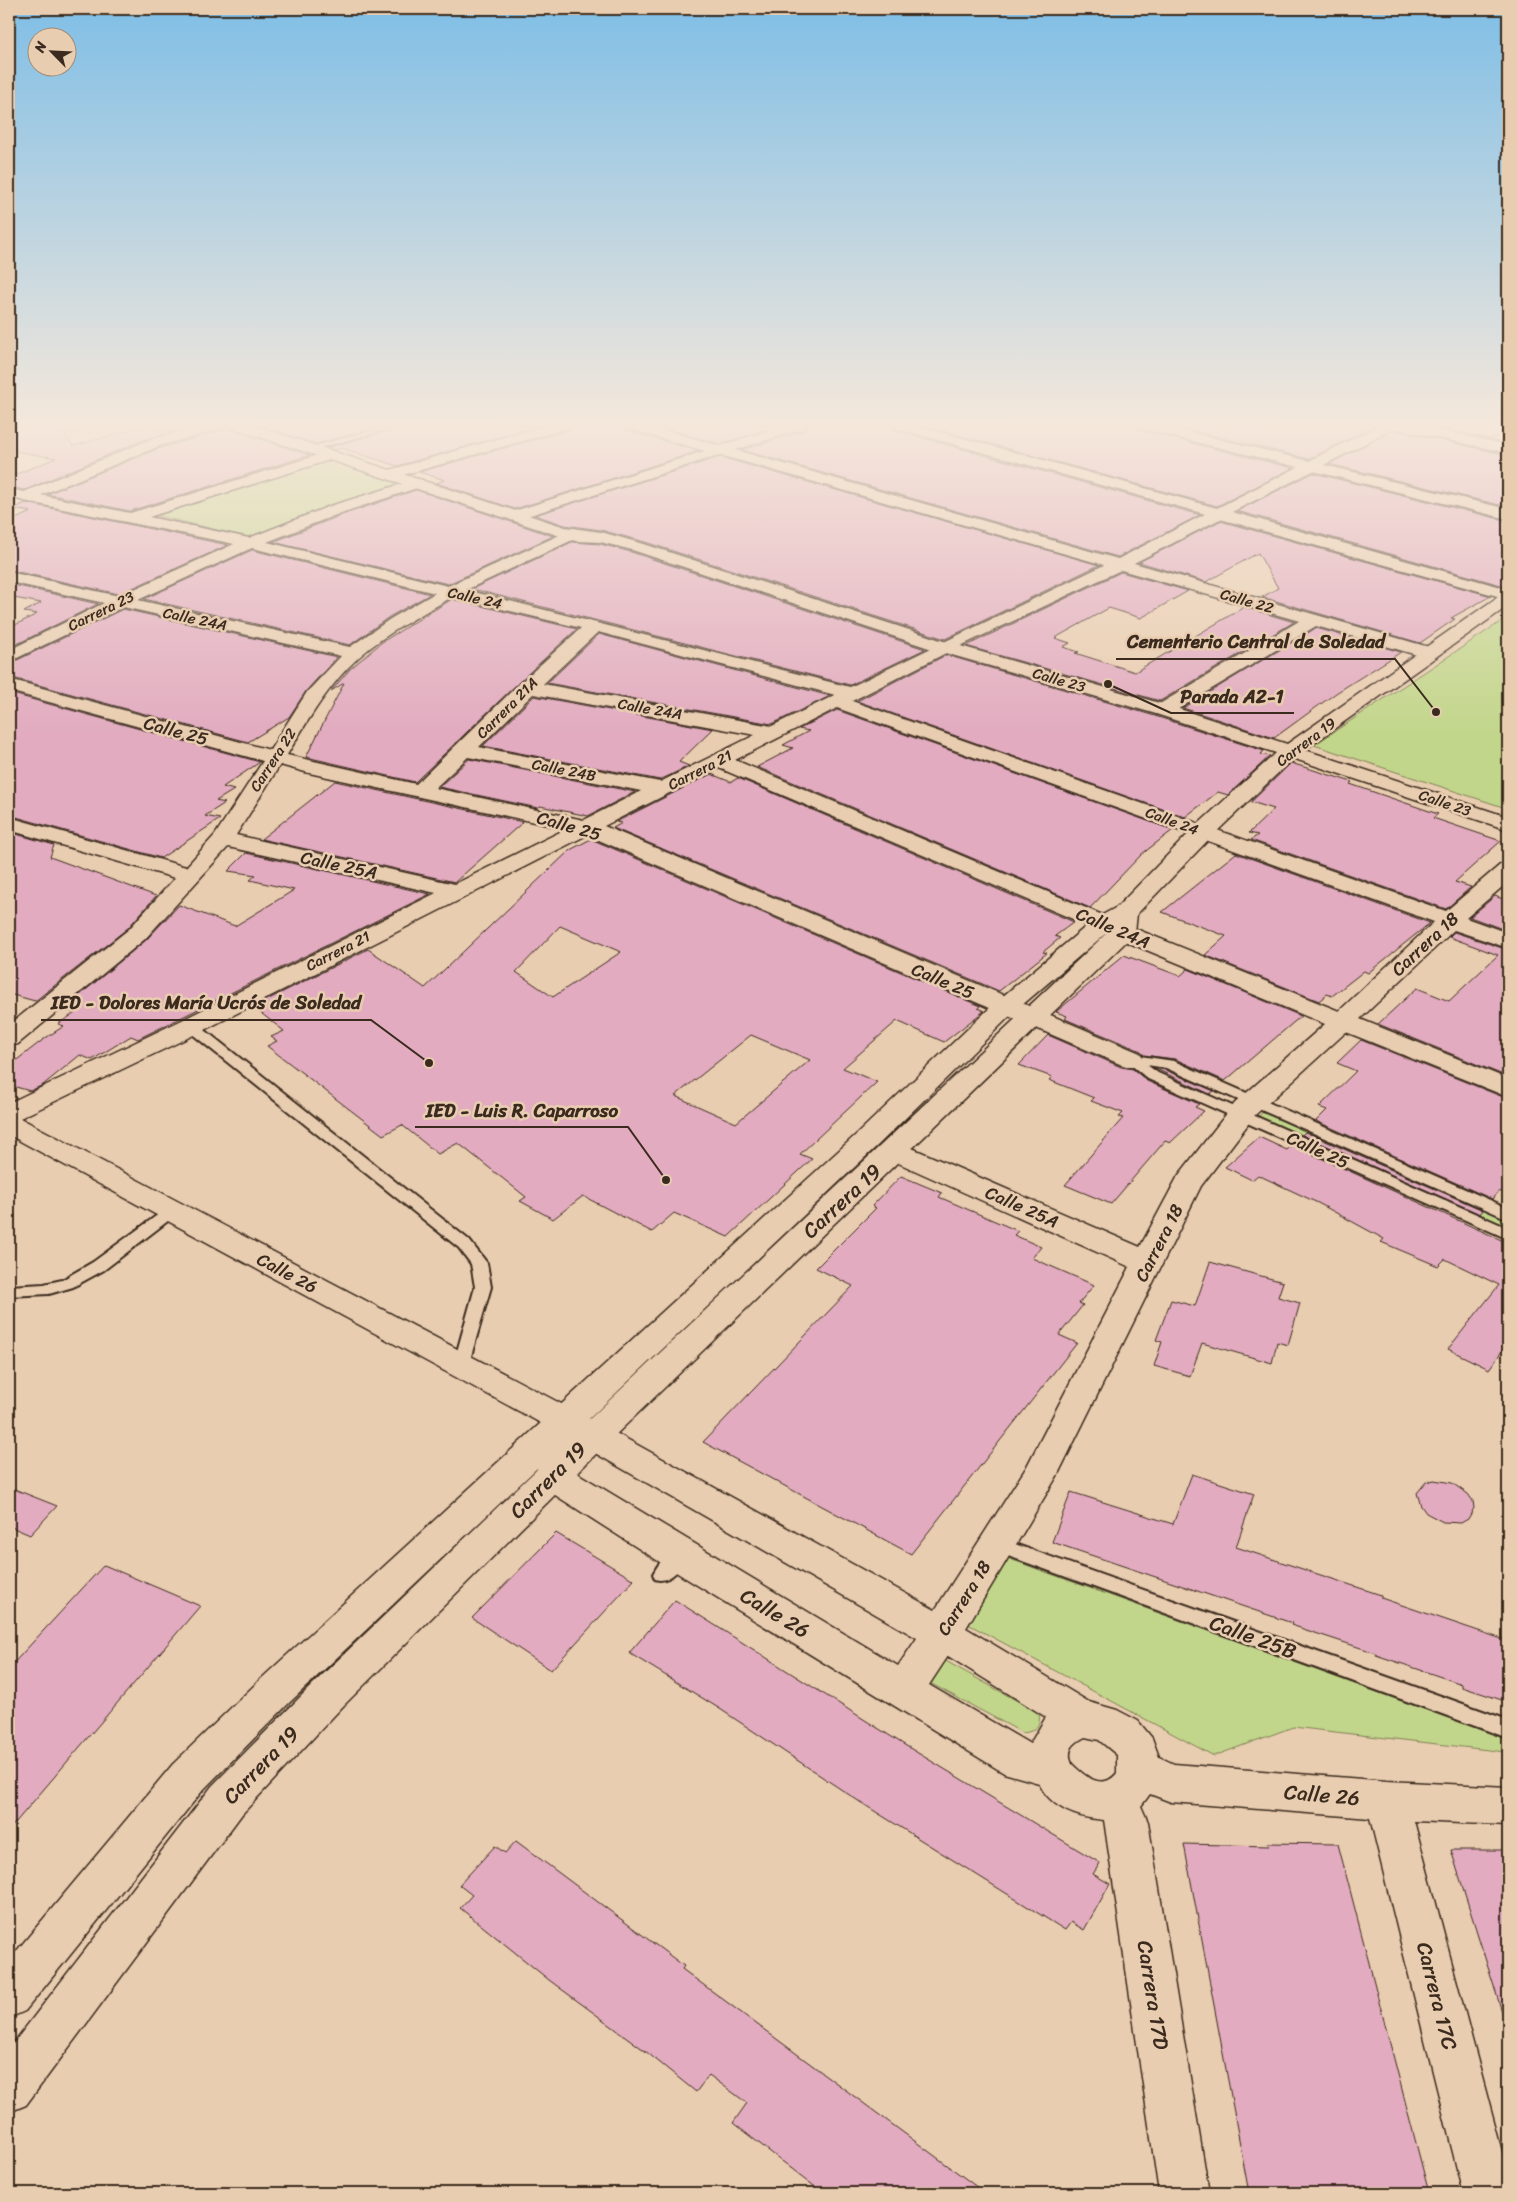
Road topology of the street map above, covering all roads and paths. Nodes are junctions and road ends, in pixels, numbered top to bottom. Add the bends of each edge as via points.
1 (182, 528) edge
2 (290, 528) edge
3 (555, 528) edge
4 (988, 528) edge
5 (1188, 528) edge
6 (1268, 528) edge
7 (571, 533) junction
8 (251, 543) junction
9 (1118, 565) junction
10 (9, 577) edge
11 (448, 592) junction
12 (1508, 596) edge
13 (118, 602) junction
14 (1314, 620) junction
15 (594, 626) junction
16 (944, 646) junction
17 (1430, 653) junction
18 (353, 654) junction
19 (9, 657) edge
20 (9, 685) edge
21 (527, 687) junction
22 (843, 697) junction
23 (1163, 710) junction
24 (773, 732) junction
25 (465, 750) junction
26 (1290, 751) junction
27 (275, 758) junction
28 (720, 761) junction
29 (663, 789) junction
30 (420, 791) junction
31 (9, 823) edge
32 (1508, 824) edge
33 (587, 827) junction
34 (1203, 832) junction
35 (223, 839) junction
36 (1508, 870) edge
37 (190, 875) junction
38 (456, 891) junction
39 (1449, 921) junction
40 (1117, 923) junction
41 (1508, 941) edge
42 (1005, 1007) junction
43 (20, 1015) edge
44 (1032, 1018) junction
45 (1342, 1022) junction
46 (191, 1026) junction
47 (9, 1038) edge
48 (1131, 1058) joint
49 (1508, 1089) edge
50 (1246, 1109) junction
51 (9, 1113) edge
52 (9, 1124) edge
53 (895, 1151) junction
54 (172, 1211) junction
55 (1508, 1214) edge
56 (1508, 1234) edge
57 (1149, 1263) junction
58 (9, 1291) edge
59 (461, 1366) junction
60 (580, 1429) junction
61 (553, 1476) junction
62 (998, 1545) junction
63 (942, 1633) junction
64 (903, 1690) junction
65 (1081, 1719) junction
66 (1508, 1729) edge
67 (1050, 1767) junction
68 (1127, 1783) junction
69 (1387, 1800) junction
70 (1508, 1806) edge
71 (9, 1995) edge
72 (9, 2088) edge
73 (1184, 2193) edge
74 (1488, 2193) edge

1 - 8 street, Calle 24
2 - 8 street, Carrera 23
3 - 7 street, Calle 23
4 - 9 street, Calle 22
5 - 9 street, Carrera 21
6 - 12 street
7 - 11 street, Carrera 22
7 - 16 street, Calle 23 via 652,561 722,575
8 - 11 street, Calle 24
8 - 13 street, Carrera 23
9 - 14 street, Calle 22
9 - 16 street, Carrera 21
10 - 13 street, Calle 24A
11 - 15 street, Calle 24
11 - 18 street, Carrera 22
12 - 17 street, Carrera 19
13 - 18 street, Calle 24A
13 - 19 street, Carrera 23
14 - 17 street, Calle 22
14 - 23 street
15 - 21 street, Carrera 21A
15 - 22 street, Calle 24
16 - 22 street, Carrera 21
16 - 23 street, Calle 23
17 - 26 street, Carrera 19
18 - 27 street, Carrera 22 via 314,696
20 - 27 street, Calle 25
21 - 24 street, Calle 24A
21 - 25 street, Carrera 21A
22 - 24 street, Carrera 21
22 - 34 street, Calle 24
23 - 26 street, Calle 23
24 - 28 street, Carrera 21
25 - 29 street, Calle 24B
25 - 30 street, Carrera 21A
26 - 32 street, Calle 23
26 - 34 street, Carrera 19
27 - 30 street, Calle 25
27 - 35 street, Carrera 22
28 - 29 street, Carrera 21
28 - 40 street, Calle 24A
29 - 33 street, Carrera 21
30 - 33 street, Calle 25
31 - 37 street
33 - 38 street, Carrera 21
33 - 42 street, Calle 25
34 - 39 street, Calle 24
34 - 40 street, Carrera 19
35 - 37 street, Carrera 22
35 - 38 street, Calle 25A
36 - 39 street, Carrera 18
37 - 43 street, Carrera 22 via 137,934
38 - 46 street, Carrera 21
39 - 41 street, Calle 24
39 - 45 street, Carrera 18
40 - 42 street, Carrera 19
40 - 44 street, Carrera 19
40 - 45 street, Calle 24A
42 - 44 street, Calle 25
42 - 60 street, Carrera 19 via 868,1139
43 - 47 street, Carrera 22
44 - 48 street, Calle 25
44 - 53 street, Carrera 19
45 - 49 street, Calle 24A
45 - 50 street, Carrera 18
46 - 51 street, Carrera 21
46 - 59 lane via 464,1244 479,1263 483,1287
48 - 50 lane, Calle 25 via 1153,1076
50 - 55 lane, Calle 25
50 - 56 lane, Calle 25
50 - 57 street, Carrera 18 via 1188,1183
52 - 54 street, Calle 26
53 - 57 street, Calle 25A
53 - 60 street, Carrera 19
54 - 58 lane via 76,1280 42,1290
54 - 59 street, Calle 26
57 - 62 street, Carrera 18 via 1039,1476
59 - 60 street, Calle 26
60 - 61 street, Carrera 19
60 - 63 street, Calle 26
60 - 71 street, Carrera 19 via 276,1690 188,1777
61 - 64 street, Calle 26 via 670,1564
61 - 72 street, Carrera 19 via 330,1693 227,1800
62 - 63 street, Carrera 18
62 - 66 lane, Calle 25B
63 - 64 street, Carrera 18
63 - 65 street, Calle 26
64 - 67 street, Calle 26 via 1019,1760
65 - 67 street via 1067,1723 1053,1736 1047,1754
65 - 68 street, Calle 26 via 1109,1724 1121,1731 1135,1748
67 - 68 street, Calle 26 via 1069,1791 1083,1798 1099,1801
68 - 69 street, Calle 26 via 1171,1782
68 - 73 street, Carrera 17D via 1127,1822
69 - 70 street, Calle 26
69 - 74 street, Carrera 17C

